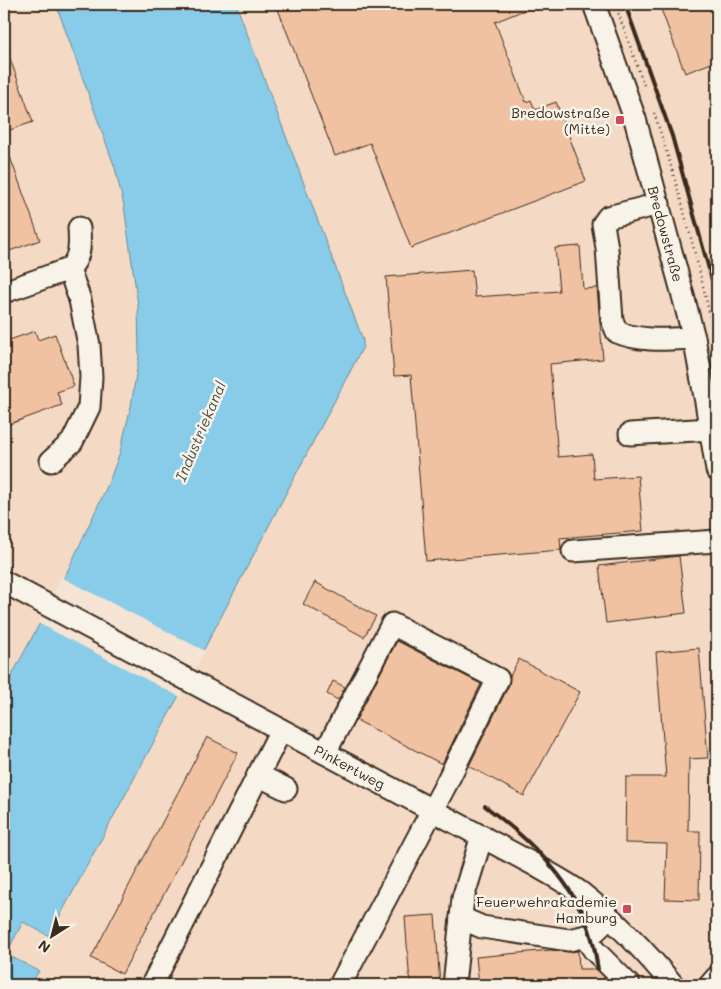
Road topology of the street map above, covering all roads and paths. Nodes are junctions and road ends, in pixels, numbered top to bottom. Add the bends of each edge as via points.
1 (594, 4) edge
2 (615, 4) edge
3 (647, 93) dead end
4 (653, 111) dead end
5 (659, 204) junction
6 (79, 228) dead end
7 (69, 269) junction
8 (4, 292) edge
9 (694, 338) junction
10 (717, 348) edge
11 (711, 429) junction
12 (630, 434) dead end
13 (50, 461) dead end
14 (717, 470) edge
15 (717, 541) edge
16 (573, 551) dead end
17 (4, 582) edge
18 (281, 730) junction
19 (325, 753) junction
20 (258, 774) junction
21 (286, 789) dead end
22 (432, 810) junction
23 (482, 836) junction
24 (461, 918) junction
25 (609, 918) junction
26 (585, 937) junction
27 (717, 977) edge
28 (152, 985) edge
29 (340, 985) edge
30 (454, 985) edge
31 (629, 985) edge
32 (673, 985) edge
33 (710, 985) edge

1 - 5 street, Bredowstraße via 635,118
2 - 3 path
4 - 10 path via 670,159
5 - 9 street, Bredowstraße
5 - 9 street via 608,217 603,224 612,320 618,332 625,335 662,340
6 - 7 street via 80,248 76,263
7 - 8 street
7 - 13 street via 80,300 89,346 89,407 72,442
9 - 11 street, Bredowstraße
11 - 12 street
11 - 14 street, Bredowstraße
15 - 16 street
17 - 18 street, Pinkertweg
18 - 19 street, Pinkertweg
18 - 20 street
19 - 22 street, Pinkertweg
19 - 22 street via 392,624 498,679
20 - 21 street
20 - 28 street
22 - 23 street, Pinkertweg
22 - 29 street
23 - 24 street via 463,898
23 - 25 street, Pinkertweg via 565,883
24 - 26 street via 482,927 569,940
24 - 30 street
25 - 26 street via 591,936
25 - 32 street, Pinkertweg
26 - 31 street
27 - 33 street

